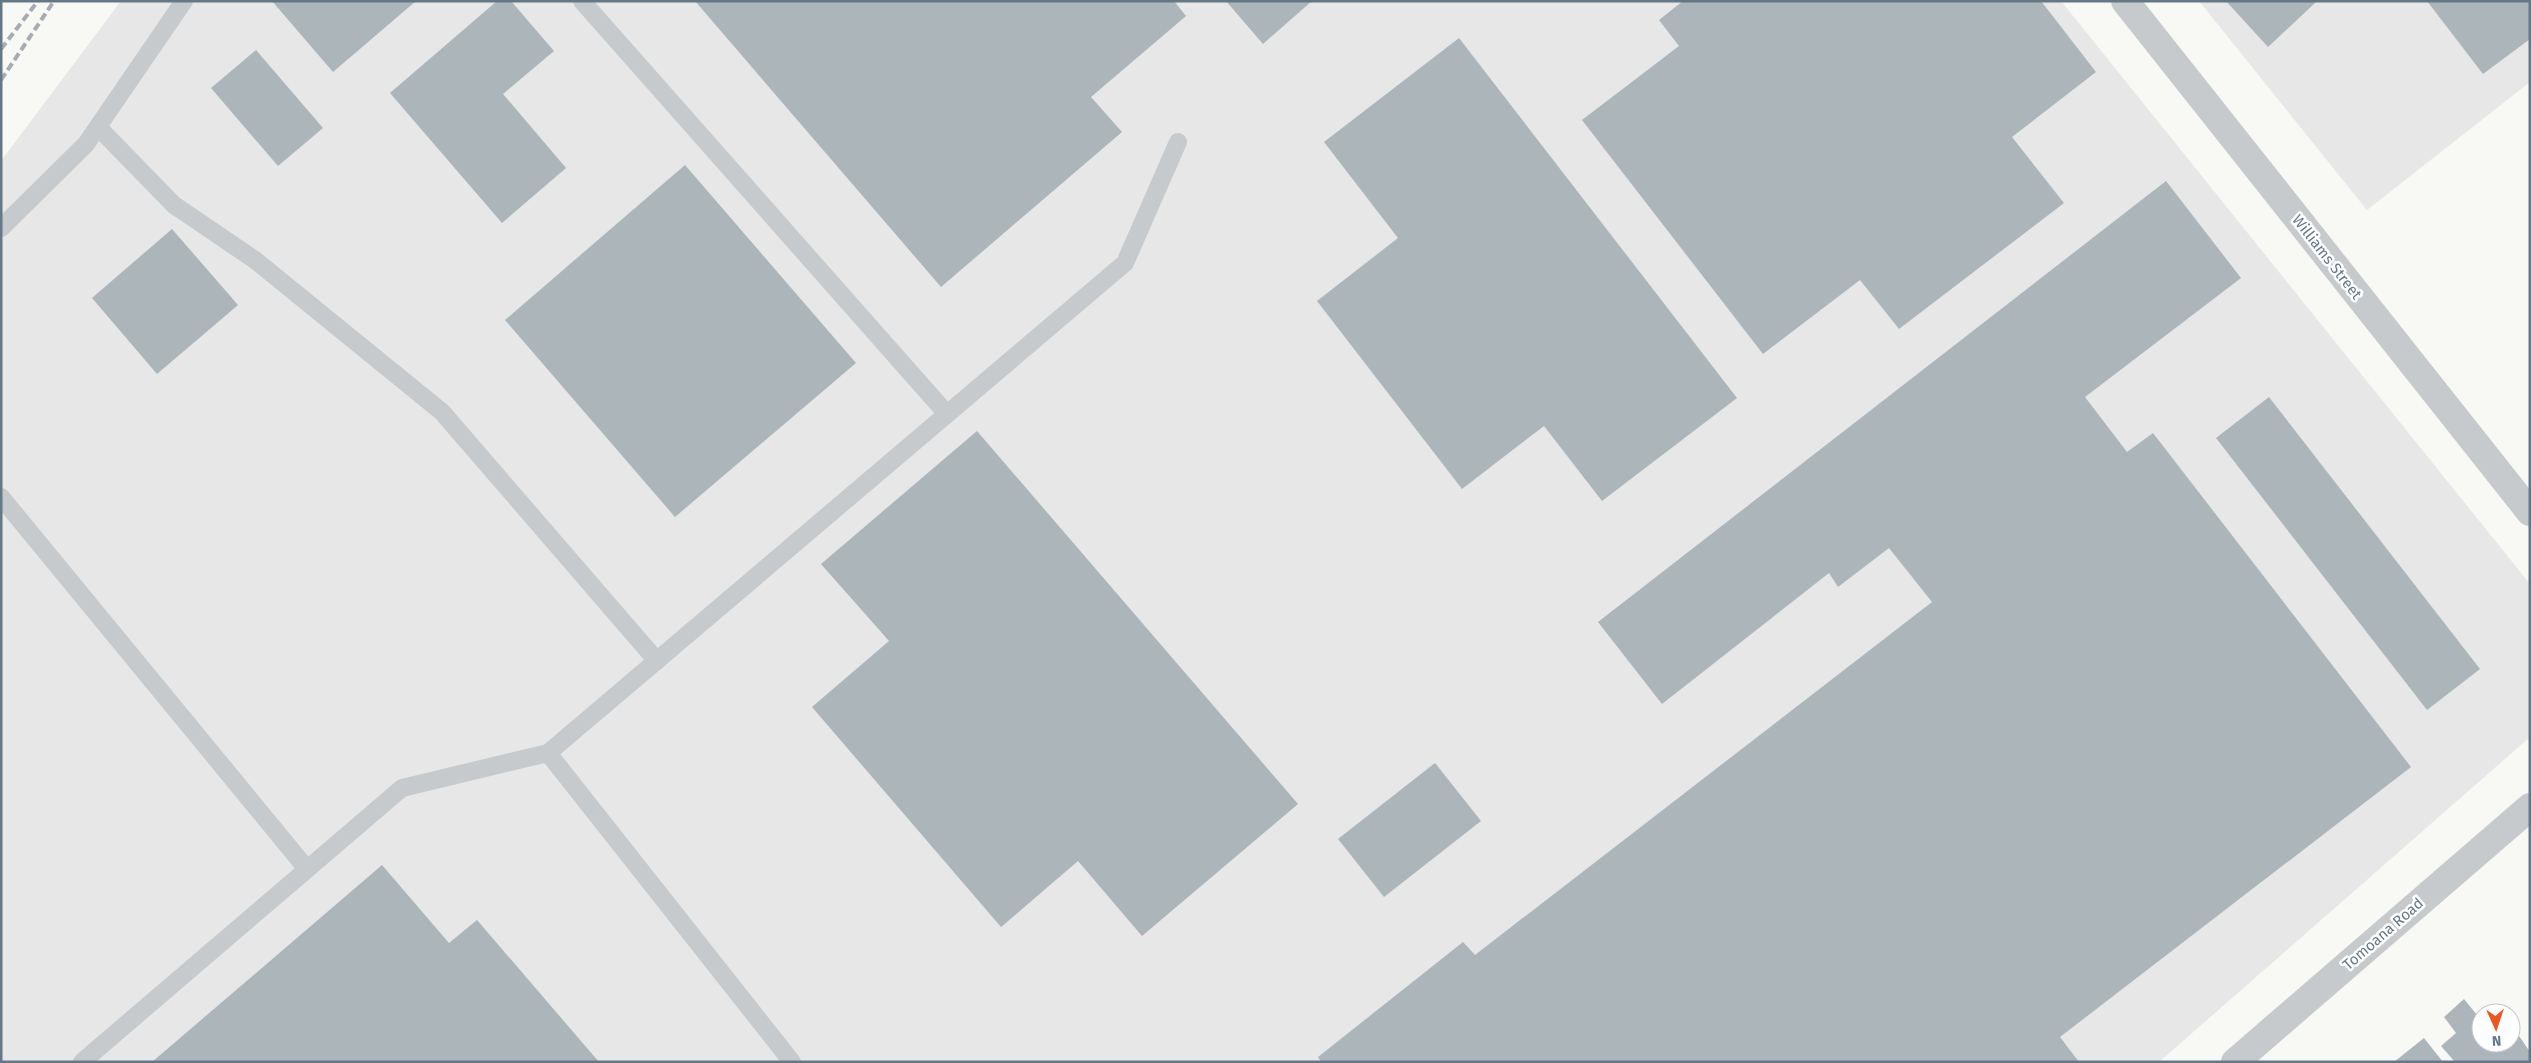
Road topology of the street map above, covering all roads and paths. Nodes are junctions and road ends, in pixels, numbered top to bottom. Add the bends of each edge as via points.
1 (184, 1) edge
2 (582, 1) edge
3 (2125, 1) edge
4 (98, 127) junction
5 (1178, 142) dead end
6 (1, 228) edge
7 (946, 414) junction
8 (1, 496) edge
9 (2530, 512) edge
10 (656, 661) junction
11 (548, 753) junction
12 (2530, 807) edge
13 (307, 869) junction
14 (82, 1062) edge
15 (792, 1062) edge
16 (2236, 1062) edge

1 - 4 lane
2 - 7 lane
3 - 9 street, Williams Street
4 - 6 lane via 86,144
4 - 10 lane via 174,206 256,260 442,412
5 - 7 lane via 1126,263
7 - 10 lane
8 - 13 lane
10 - 11 lane
11 - 13 lane via 402,788
11 - 15 lane
12 - 16 street, Tomoana Road
13 - 14 lane

